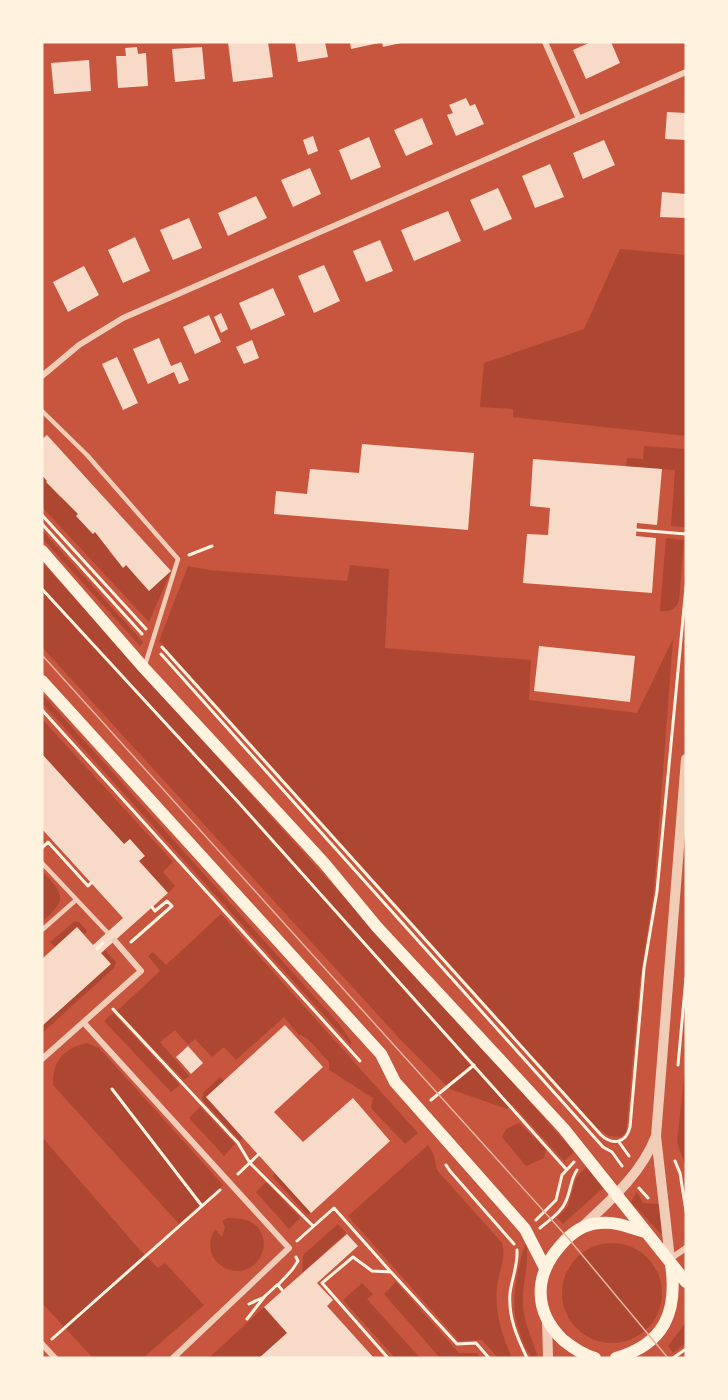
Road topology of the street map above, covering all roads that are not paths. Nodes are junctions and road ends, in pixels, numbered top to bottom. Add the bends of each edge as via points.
1 (545, 42) edge
2 (686, 72) edge
3 (579, 119) junction
4 (42, 376) edge
5 (42, 411) edge
6 (42, 551) edge
7 (144, 668) junction
8 (42, 681) edge
9 (686, 759) edge
10 (42, 863) edge
11 (76, 900) junction
12 (42, 930) edge
13 (107, 932) dead end
14 (115, 941) dead end
15 (84, 1023) junction
16 (42, 1059) edge
17 (656, 1136) junction
18 (617, 1194) junction
19 (582, 1227) junction
20 (645, 1232) junction
21 (686, 1248) edge
22 (670, 1259) junction
23 (545, 1268) junction
24 (686, 1281) edge
25 (547, 1320) junction
26 (43, 1345) edge
27 (55, 1358) edge
28 (173, 1358) edge
29 (548, 1358) edge
30 (595, 1358) edge
31 (616, 1358) edge

1 - 3 street
2 - 3 street
3 - 4 street via 123,318 79,345
5 - 7 lane via 87,455 178,559
6 - 7 main road
7 - 18 main road via 564,1129
8 - 23 main road via 381,1054 396,1082 528,1233
9 - 17 street
10 - 11 lane
11 - 12 lane
11 - 13 lane
14 - 15 street via 141,970
15 - 16 street
15 - 28 street via 289,1248
17 - 18 street via 641,1166
17 - 22 street
18 - 19 street
18 - 20 main road
19 - 20 main road via 603,1222
19 - 23 main road via 562,1243
20 - 22 main road
21 - 22 street
22 - 24 main road
22 - 31 main road via 674,1295 668,1317 652,1339
23 - 25 main road via 540,1292
25 - 29 street
25 - 30 main road via 570,1346
26 - 27 street

